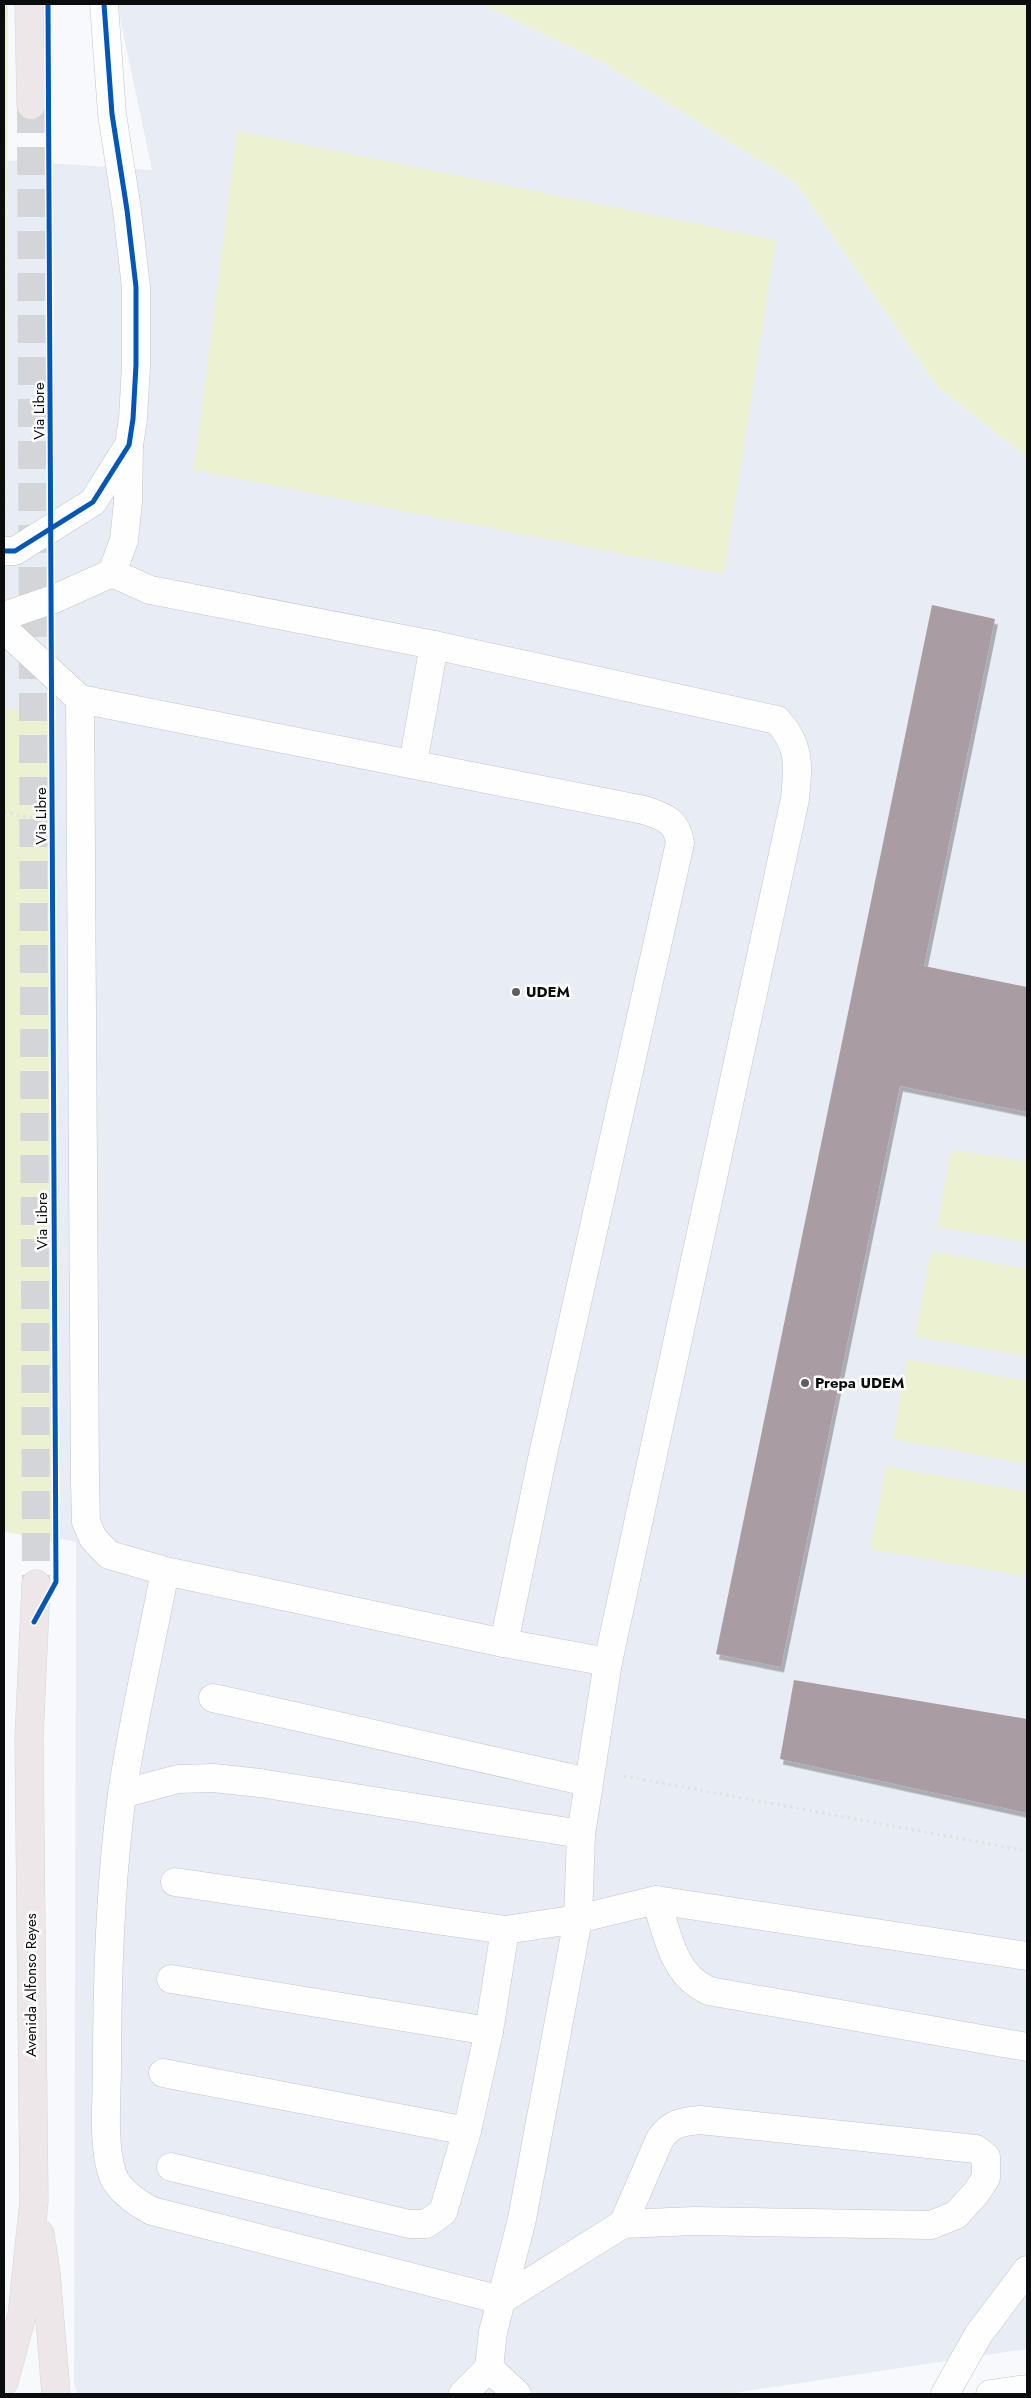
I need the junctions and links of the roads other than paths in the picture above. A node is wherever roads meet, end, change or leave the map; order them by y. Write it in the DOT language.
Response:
graph roads {
  1 [pos="29,4"];
  2 [pos="104,4"];
  3 [pos="31,105"];
  4 [pos="129,445"];
  5 [pos="4,551"];
  6 [pos="112,573"];
  7 [pos="4,616"];
  8 [pos="4,629"];
  9 [pos="434,645"];
  10 [pos="80,698"];
  11 [pos="413,764"];
  12 [pos="165,1571"];
  13 [pos="36,1584"];
  14 [pos="504,1643"];
  15 [pos="608,1662"];
  16 [pos="213,1698"];
  17 [pos="590,1776"];
  18 [pos="122,1794"];
  19 [pos="581,1834"];
  20 [pos="176,1882"];
  21 [pos="656,1900"];
  22 [pos="578,1919"];
  23 [pos="506,1930"];
  24 [pos="1027,1956"];
  25 [pos="171,1979"];
  26 [pos="489,2031"];
  27 [pos="1027,2047"];
  28 [pos="163,2073"];
  29 [pos="467,2131"];
  30 [pos="171,2167"];
  31 [pos="34,2201"];
  32 [pos="623,2224"];
  33 [pos="1027,2270"];
  34 [pos="501,2300"];
  35 [pos="489,2368"];
  36 [pos="4,2382"];
  37 [pos="1027,2389"];
  38 [pos="56,2394"];
  39 [pos="463,2394"];
  40 [pos="517,2394"];
  41 [pos="945,2394"];
  42 [pos="990,2394"];
  1 -- 3 [label="main road"];
  2 -- 4 [label="street"];
  4 -- 5 [label="street"];
  4 -- 6 [label="street"];
  6 -- 7 [label="street"];
  6 -- 9 [label="street"];
  8 -- 10 [label="street"];
  9 -- 11 [label="street"];
  9 -- 15 [label="street"];
  10 -- 11 [label="street"];
  10 -- 12 [label="street"];
  11 -- 14 [label="street"];
  12 -- 14 [label="street"];
  12 -- 18 [label="street"];
  13 -- 31 [label="main road, Avenida Alfonso Reyes"];
  14 -- 15 [label="street"];
  15 -- 17 [label="street"];
  16 -- 17 [label="street"];
  17 -- 19 [label="street"];
  18 -- 19 [label="street"];
  18 -- 34 [label="street"];
  19 -- 22 [label="street"];
  20 -- 23 [label="street"];
  21 -- 22 [label="street"];
  21 -- 24 [label="street"];
  21 -- 27 [label="street"];
  22 -- 23 [label="street"];
  22 -- 34 [label="street"];
  23 -- 26 [label="street"];
  25 -- 26 [label="street"];
  26 -- 29 [label="street"];
  28 -- 29 [label="street"];
  29 -- 30 [label="street"];
  31 -- 36 [label="main road, Avenida Alfonso Reyes"];
  31 -- 38 [label="main road"];
  32 -- 32 [label="street"];
  32 -- 34 [label="street"];
  33 -- 41 [label="street"];
  34 -- 35 [label="street"];
  35 -- 39 [label="street"];
  35 -- 40 [label="street"];
  37 -- 42 [label="street"];
}
